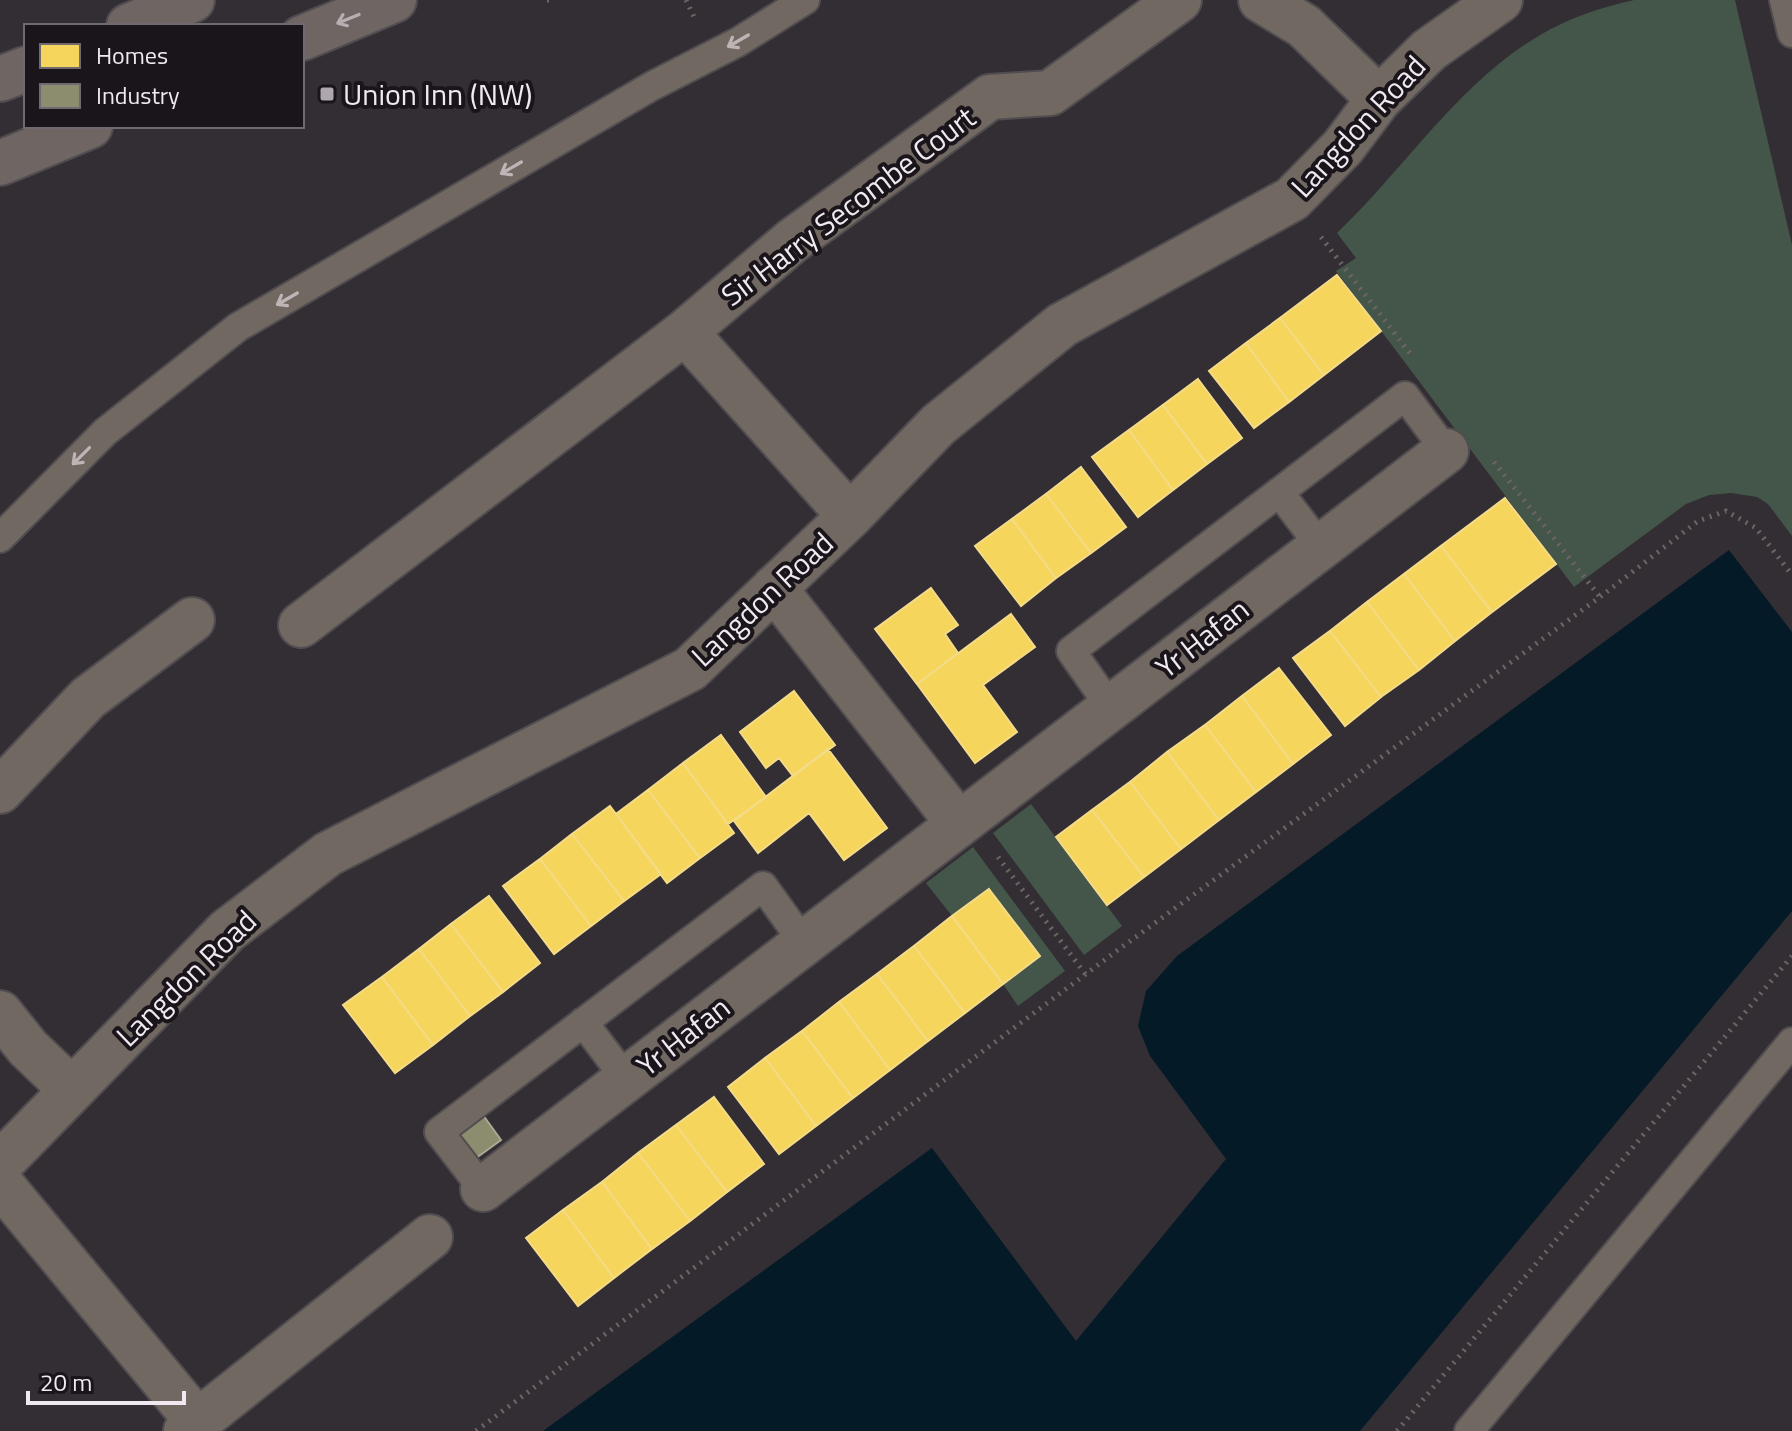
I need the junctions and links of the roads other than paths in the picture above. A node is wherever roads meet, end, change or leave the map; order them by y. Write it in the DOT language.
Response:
graph roads {
  1 [pos="192,0"];
  2 [pos="394,0"];
  3 [pos="805,0"];
  4 [pos="1179,0"];
  5 [pos="1261,0"];
  6 [pos="1500,0"];
  7 [pos="1784,0"];
  8 [pos="134,24"];
  9 [pos="1792,33"];
  10 [pos="304,37"];
  11 [pos="24,70"];
  12 [pos="0,79"];
  13 [pos="1379,99"];
  14 [pos="85,128"];
  15 [pos="0,163"];
  16 [pos="685,332"];
  17 [pos="1446,451"];
  18 [pos="1279,492"];
  19 [pos="850,516"];
  20 [pos="0,538"];
  21 [pos="1321,547"];
  22 [pos="774,588"];
  23 [pos="192,620"];
  24 [pos="301,625"];
  25 [pos="1111,708"];
  26 [pos="0,791"];
  27 [pos="964,821"];
  28 [pos="804,943"];
  29 [pos="0,1013"];
  30 [pos="583,1022"];
  31 [pos="1792,1042"];
  32 [pos="626,1079"];
  33 [pos="72,1090"];
  34 [pos="0,1164"];
  35 [pos="0,1183"];
  36 [pos="483,1189"];
  37 [pos="430,1237"];
  38 [pos="192,1427"];
  39 [pos="1469,1431"];
  1 -- 8 [label="highway"];
  2 -- 10 [label="highway, one-way"];
  3 -- 20 [label="lane, one-way"];
  4 -- 16 [label="street, Sir Harry Secombe Court"];
  5 -- 13 [label="street"];
  6 -- 13 [label="street, Langdon Road"];
  7 -- 9 [label="lane"];
  11 -- 12 [label="highway"];
  13 -- 19 [label="street, Langdon Road"];
  14 -- 15 [label="highway"];
  16 -- 19 [label="street"];
  16 -- 24 [label="street, Sir Harry Secombe Court"];
  17 -- 18 [label="lane"];
  17 -- 21 [label="street, Yr Hafan"];
  18 -- 21 [label="lane"];
  18 -- 25 [label="lane"];
  19 -- 22 [label="street, Langdon Road"];
  21 -- 25 [label="street, Yr Hafan"];
  22 -- 27 [label="street"];
  22 -- 33 [label="street, Langdon Road"];
  23 -- 26 [label="street"];
  25 -- 27 [label="street, Yr Hafan"];
  27 -- 28 [label="street, Yr Hafan"];
  28 -- 30 [label="lane"];
  28 -- 32 [label="street, Yr Hafan"];
  29 -- 33 [label="street"];
  30 -- 32 [label="lane"];
  30 -- 36 [label="lane"];
  31 -- 39 [label="lane"];
  32 -- 36 [label="street, Yr Hafan"];
  33 -- 34 [label="street, Langdon Road"];
  35 -- 38 [label="street"];
  37 -- 38 [label="street"];
}
